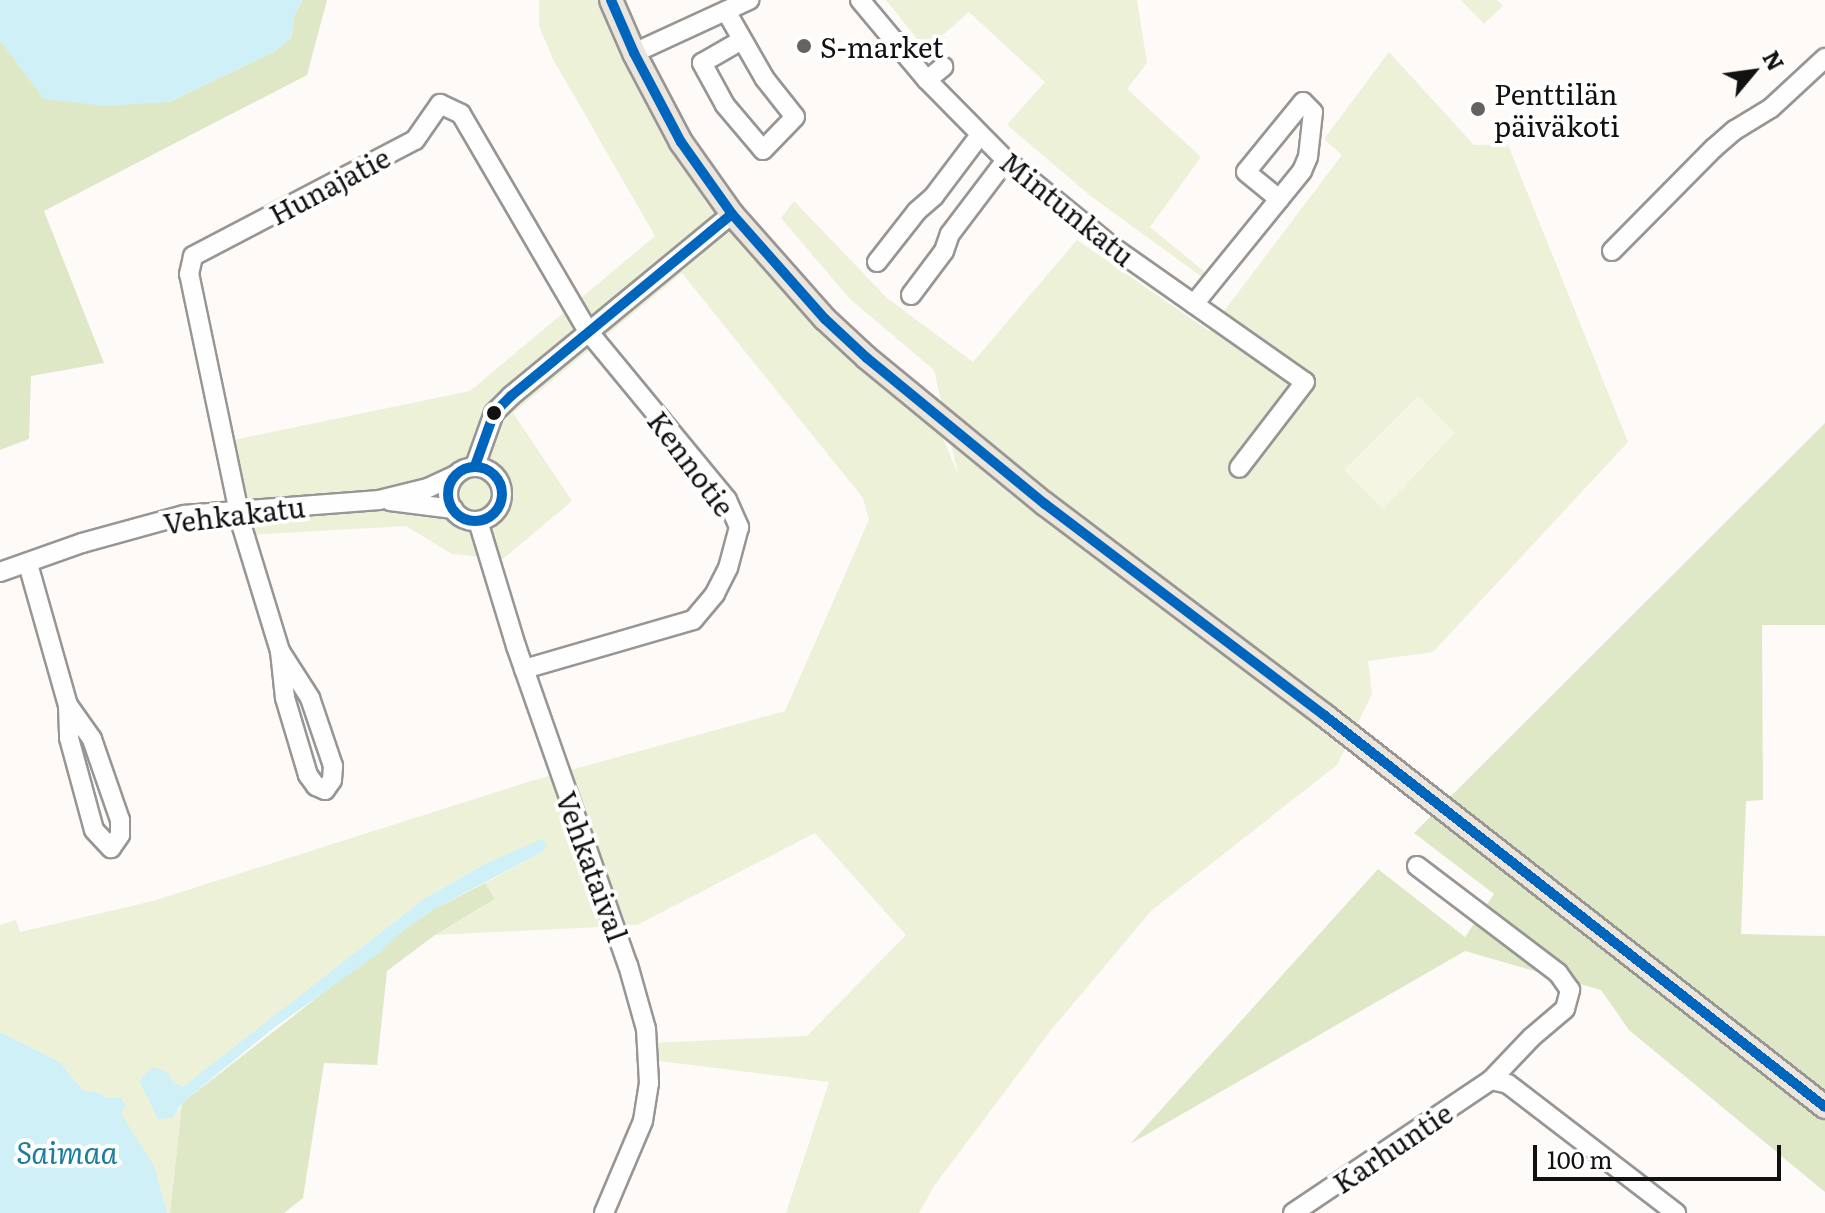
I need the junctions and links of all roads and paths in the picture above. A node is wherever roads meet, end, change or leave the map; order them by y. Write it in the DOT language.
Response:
graph roads {
  1 [pos="611,0"];
  2 [pos="749,0"];
  3 [pos="860,0"];
  4 [pos="726,11"];
  5 [pos="742,40"];
  6 [pos="634,53"];
  7 [pos="1825,58"];
  8 [pos="943,67"];
  9 [pos="927,80"];
  10 [pos="980,135"];
  11 [pos="1006,160"];
  12 [pos="1279,199"];
  13 [pos="732,214"];
  14 [pos="1612,251"];
  15 [pos="877,262"];
  16 [pos="911,295"];
  17 [pos="1194,304"];
  18 [pos="587,330"];
  19 [pos="475,466"];
  20 [pos="1239,468"];
  21 [pos="454,476"];
  22 [pos="379,500"];
  23 [pos="239,509"];
  24 [pos="453,509"];
  25 [pos="478,521"];
  26 [pos="28,564"];
  27 [pos="0,572"];
  28 [pos="280,651"];
  29 [pos="524,669"];
  30 [pos="68,705"];
  31 [pos="1417,866"];
  32 [pos="1491,1080"];
  33 [pos="1825,1107"];
  34 [pos="604,1213"];
  35 [pos="1293,1213"];
  36 [pos="1676,1213"];
  1 -- 6 [label="main road"];
  2 -- 4 [label="street"];
  3 -- 9 [label="street, Mintunkatu"];
  4 -- 5 [label="street"];
  4 -- 6 [label="street"];
  5 -- 5 [label="street"];
  6 -- 13 [label="main road"];
  7 -- 14 [label="street"];
  8 -- 9 [label="street"];
  9 -- 10 [label="street, Mintunkatu"];
  10 -- 11 [label="street, Mintunkatu"];
  10 -- 15 [label="street"];
  11 -- 16 [label="street"];
  11 -- 17 [label="street, Mintunkatu"];
  12 -- 12 [label="street"];
  12 -- 17 [label="street"];
  13 -- 18 [label="street"];
  13 -- 33 [label="main road"];
  17 -- 20 [label="street, Mintunkatu"];
  18 -- 19 [label="street"];
  18 -- 23 [label="street, Hunajatie"];
  18 -- 29 [label="street, Kennotie"];
  19 -- 21 [label="street"];
  19 -- 25 [label="street"];
  21 -- 22 [label="street, Vehkakatu"];
  21 -- 24 [label="street"];
  22 -- 23 [label="street, Vehkakatu"];
  22 -- 24 [label="street, Vehkakatu"];
  23 -- 26 [label="street, Vehkakatu"];
  23 -- 28 [label="street"];
  24 -- 25 [label="street"];
  25 -- 29 [label="street, Vehkataival"];
  26 -- 27 [label="street, Vehkakatu"];
  26 -- 30 [label="street"];
  28 -- 28 [label="street"];
  29 -- 34 [label="street, Vehkataival"];
  30 -- 30 [label="street"];
  31 -- 32 [label="street, Karhuntie"];
  32 -- 35 [label="street, Karhuntie"];
  32 -- 36 [label="street"];
}
